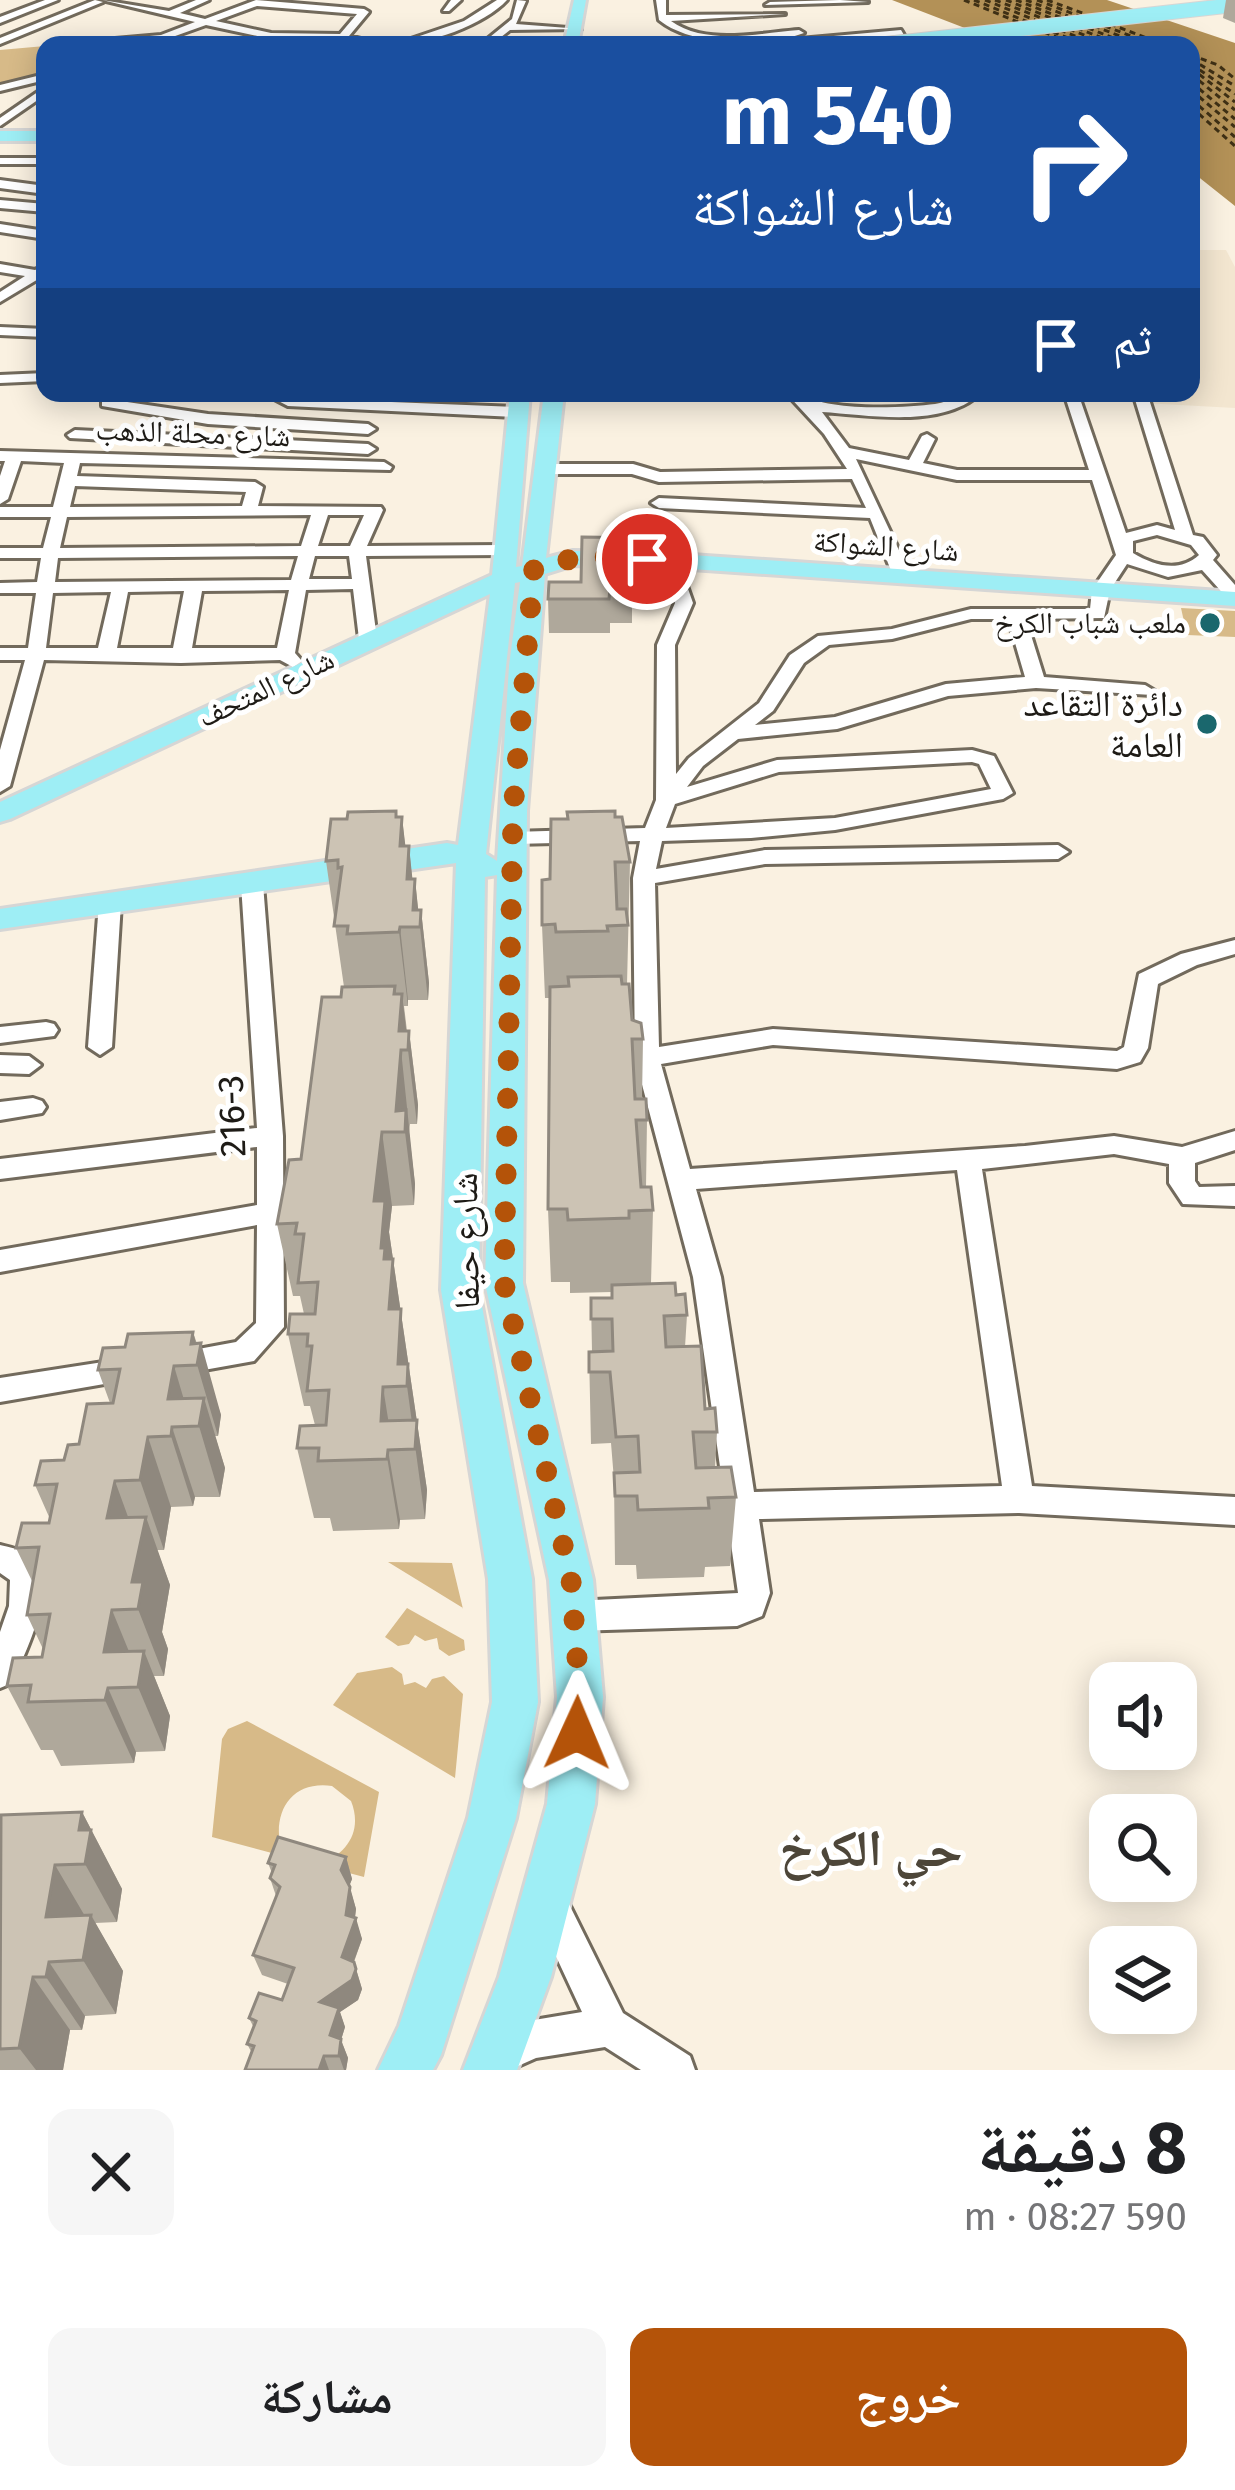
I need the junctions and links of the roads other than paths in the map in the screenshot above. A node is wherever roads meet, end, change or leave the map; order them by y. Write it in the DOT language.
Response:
graph roads {
  1 [pos="53,0"];
  2 [pos="154,0"];
  3 [pos="204,0"];
  4 [pos="364,0"];
  5 [pos="413,0"];
  6 [pos="455,0"];
  7 [pos="580,0"];
  8 [pos="100,1"];
  9 [pos="521,1"];
  10 [pos="818,1"];
  11 [pos="862,1"];
  12 [pos="261,2"];
  13 [pos="662,2"];
  14 [pos="686,2"];
  15 [pos="768,2"];
  16 [pos="498,5"];
  17 [pos="1228,5"];
  18 [pos="401,6"];
  19 [pos="301,7"];
  20 [pos="446,9"];
  21 [pos="129,10"];
  22 [pos="351,10"];
  23 [pos="873,10"];
  24 [pos="780,14"];
  25 [pos="165,16"];
  26 [pos="724,17"];
  27 [pos="662,18"];
  28 [pos="884,19"];
  29 [pos="0,20"];
  30 [pos="108,20"];
  31 [pos="206,23"];
  32 [pos="507,27"];
  33 [pos="89,28"];
  34 [pos="576,29"];
  35 [pos="248,31"];
  36 [pos="176,33"];
  37 [pos="427,34"];
  38 [pos="806,35"];
  39 [pos="71,36"];
  40 [pos="145,36"];
  41 [pos="167,36"];
  42 [pos="234,36"];
  43 [pos="271,36"];
  44 [pos="345,36"];
  45 [pos="422,36"];
  46 [pos="441,36"];
  47 [pos="482,36"];
  48 [pos="487,36"];
  49 [pos="574,36"];
  50 [pos="744,36"];
  51 [pos="856,36"];
  52 [pos="901,36"];
  53 [pos="933,36"];
  54 [pos="956,36"];
  55 [pos="0,45"];
  56 [pos="22,47"];
  57 [pos="36,79"];
  58 [pos="0,88"];
  59 [pos="36,96"];
  60 [pos="25,104"];
  61 [pos="36,105"];
  62 [pos="0,131"];
  63 [pos="36,133"];
  64 [pos="0,161"];
  65 [pos="36,161"];
  66 [pos="0,172"];
  67 [pos="36,172"];
  68 [pos="0,184"];
  69 [pos="36,189"];
  70 [pos="3,206"];
  71 [pos="36,206"];
  72 [pos="0,228"];
  73 [pos="24,231"];
  74 [pos="36,233"];
  75 [pos="0,248"];
  76 [pos="0,268"];
  77 [pos="36,271"];
  78 [pos="36,276"];
  79 [pos="0,298"];
  80 [pos="0,331"];
  81 [pos="36,332"];
  82 [pos="36,377"];
  83 [pos="0,379"];
  84 [pos="109,402"];
  85 [pos="130,402"];
  86 [pos="288,402"];
  87 [pos="553,402"];
  88 [pos="805,402"];
  89 [pos="961,402"];
  90 [pos="1074,402"];
  91 [pos="1143,402"];
  92 [pos="518,403"];
  93 [pos="812,407"];
  94 [pos="368,429"];
  95 [pos="927,440"];
  96 [pos="75,445"];
  97 [pos="368,449"];
  98 [pos="842,451"];
  99 [pos="7,455"];
  100 [pos="914,466"];
  101 [pos="384,467"];
  102 [pos="544,469"];
  103 [pos="856,474"];
  104 [pos="1095,475"];
  105 [pos="68,481"];
  106 [pos="0,499"];
  107 [pos="659,503"];
  108 [pos="540,507"];
  109 [pos="249,510"];
  110 [pos="321,510"];
  111 [pos="62,511"];
  112 [pos="0,512"];
  113 [pos="874,514"];
  114 [pos="1185,535"];
  115 [pos="357,550"];
  116 [pos="1123,550"];
  117 [pos="311,551"];
  118 [pos="0,553"];
  119 [pos="50,553"];
  120 [pos="657,560"];
  121 [pos="1205,562"];
  122 [pos="518,569"];
  123 [pos="903,578"];
  124 [pos="299,582"];
  125 [pos="194,584"];
  126 [pos="359,584"];
  127 [pos="121,585"];
  128 [pos="47,587"];
  129 [pos="0,588"];
  130 [pos="1101,590"];
  131 [pos="1235,598"];
  132 [pos="1016,614"];
  133 [pos="368,639"];
  134 [pos="0,654"];
  135 [pos="36,654"];
  136 [pos="106,656"];
  137 [pos="181,657"];
  138 [pos="294,662"];
  139 [pos="1036,682"];
  140 [pos="1145,691"];
  141 [pos="737,733"];
  142 [pos="0,786"];
  143 [pos="666,800"];
  144 [pos="0,813"];
  145 [pos="493,834"];
  146 [pos="653,835"];
  147 [pos="1058,852"];
  148 [pos="644,878"];
  149 [pos="252,884"];
  150 [pos="110,903"];
  151 [pos="0,919"];
  152 [pos="1235,947"];
  153 [pos="46,1030"];
  154 [pos="0,1035"];
  155 [pos="100,1047"];
  156 [pos="647,1058"];
  157 [pos="0,1064"];
  158 [pos="29,1065"];
  159 [pos="32,1108"];
  160 [pos="0,1111"];
  161 [pos="270,1136"];
  162 [pos="1235,1140"];
  163 [pos="1182,1156"];
  164 [pos="968,1160"];
  165 [pos="0,1169"];
  166 [pos="680,1180"];
  167 [pos="1235,1196"];
  168 [pos="268,1213"];
  169 [pos="0,1261"];
  170 [pos="0,1390"];
  171 [pos="1019,1499"];
  172 [pos="739,1506"];
  173 [pos="1235,1511"];
  174 [pos="0,1559"];
  175 [pos="574,1616"];
  176 [pos="0,1672"];
  177 [pos="547,1897"];
  178 [pos="609,2027"];
  179 [pos="489,2066"];
  180 [pos="405,2070"];
  181 [pos="676,2070"];
  1 -- 29 [label="street"];
  2 -- 21 [label="street"];
  3 -- 25 [label="street"];
  4 -- 22 [label="street"];
  5 -- 18 [label="street"];
  6 -- 20 [label="street"];
  7 -- 34 [label="main road"];
  8 -- 21 [label="street"];
  8 -- 55 [label="street"];
  9 -- 32 [label="street"];
  10 -- 11 [label="street"];
  10 -- 15 [label="street"];
  10 -- 51 [label="street"];
  11 -- 23 [label="street"];
  12 -- 19 [label="street"];
  12 -- 31 [label="street"];
  13 -- 14 [label="street"];
  13 -- 27 [label="street"];
  15 -- 24 [label="street"];
  16 -- 37 [label="street"];
  16 -- 47 [label="street"];
  17 -- 53 [label="main road, bridge"];
  17 -- 54 [label="main road, bridge"];
  19 -- 22 [label="street"];
  19 -- 43 [label="street"];
  21 -- 25 [label="street"];
  21 -- 30 [label="street"];
  21 -- 31 [label="street"];
  22 -- 44 [label="street"];
  24 -- 26 [label="street"];
  24 -- 38 [label="street"];
  25 -- 31 [label="street"];
  26 -- 27 [label="street"];
  26 -- 50 [label="street"];
  27 -- 50 [label="street"];
  28 -- 52 [label="street"];
  31 -- 35 [label="street"];
  31 -- 36 [label="street"];
  32 -- 34 [label="street"];
  32 -- 48 [label="street"];
  33 -- 39 [label="street"];
  34 -- 49 [label="main road"];
  35 -- 42 [label="street"];
  35 -- 43 [label="street"];
  36 -- 40 [label="street"];
  36 -- 41 [label="street"];
  37 -- 45 [label="street"];
  37 -- 46 [label="street"];
  38 -- 50 [label="street"];
  38 -- 51 [label="street"];
  55 -- 56 [label="street"];
  57 -- 58 [label="street"];
  59 -- 60 [label="street"];
  60 -- 61 [label="street"];
  60 -- 62 [label="street"];
  62 -- 63 [label="main road"];
  64 -- 65 [label="street"];
  66 -- 67 [label="street"];
  68 -- 69 [label="street"];
  70 -- 71 [label="street"];
  72 -- 73 [label="street"];
  73 -- 74 [label="street"];
  73 -- 75 [label="street"];
  76 -- 77 [label="street"];
  78 -- 79 [label="street"];
  80 -- 81 [label="street"];
  82 -- 83 [label="street"];
  84 -- 96 [label="street"];
  85 -- 94 [label="street"];
  86 -- 92 [label="street"];
  87 -- 102 [label="main road, شارع حيفا"];
  88 -- 93 [label="street"];
  89 -- 93 [label="street"];
  90 -- 104 [label="street"];
  91 -- 114 [label="street"];
  92 -- 122 [label="main road, شارع حيفا"];
  93 -- 98 [label="street"];
  95 -- 100 [label="street"];
  96 -- 97 [label="street"];
  96 -- 99 [label="street, شارع محلة الذهب"];
  96 -- 101 [label="street, شارع محلة الذهب"];
  96 -- 105 [label="street"];
  98 -- 100 [label="street"];
  98 -- 103 [label="street"];
  99 -- 106 [label="street"];
  100 -- 104 [label="street"];
  102 -- 103 [label="street"];
  102 -- 108 [label="main road, شارع حيفا"];
  103 -- 113 [label="street"];
  104 -- 116 [label="street"];
  105 -- 109 [label="street"];
  105 -- 111 [label="street"];
  107 -- 113 [label="street"];
  108 -- 120 [label="main road"];
  108 -- 122 [label="main road, شارع حيفا"];
  109 -- 110 [label="street"];
  109 -- 111 [label="street"];
  110 -- 115 [label="street"];
  110 -- 117 [label="street"];
  111 -- 112 [label="street"];
  111 -- 119 [label="street"];
  113 -- 123 [label="street"];
  114 -- 116 [label="street"];
  114 -- 121 [label="street"];
  115 -- 117 [label="street"];
  115 -- 122 [label="street"];
  115 -- 126 [label="street"];
  116 -- 121 [label="street"];
  116 -- 130 [label="street"];
  117 -- 119 [label="street"];
  117 -- 124 [label="street"];
  118 -- 119 [label="street"];
  119 -- 128 [label="street"];
  120 -- 122 [label="main road, شارع الشواكة"];
  120 -- 123 [label="main road, شارع الشواكة"];
  120 -- 143 [label="street"];
  121 -- 131 [label="street"];
  122 -- 133 [label="main road, شارع المتحف"];
  122 -- 145 [label="main road, شارع حيفا"];
  123 -- 130 [label="main road, شارع الشواكة"];
  124 -- 125 [label="street"];
  124 -- 126 [label="street"];
  124 -- 138 [label="street"];
  125 -- 127 [label="street"];
  125 -- 137 [label="street"];
  126 -- 133 [label="street"];
  127 -- 128 [label="street"];
  127 -- 136 [label="street"];
  128 -- 129 [label="street"];
  128 -- 135 [label="street"];
  130 -- 131 [label="main road, شارع الشواكة"];
  130 -- 132 [label="street"];
  132 -- 139 [label="street"];
  132 -- 141 [label="street"];
  133 -- 138 [label="main road, شارع المتحف"];
  134 -- 135 [label="street"];
  135 -- 136 [label="street"];
  135 -- 142 [label="street"];
  136 -- 137 [label="street"];
  137 -- 138 [label="street"];
  138 -- 144 [label="main road, شارع المتحف"];
  139 -- 140 [label="street"];
  139 -- 141 [label="street"];
  141 -- 143 [label="street"];
  143 -- 146 [label="street"];
  143 -- 146 [label="street"];
  145 -- 146 [label="street"];
  145 -- 149 [label="main road"];
  145 -- 175 [label="main road, شارع حيفا"];
  145 -- 180 [label="main road, شارع حيفا"];
  146 -- 148 [label="street"];
  147 -- 148 [label="street"];
  148 -- 156 [label="street"];
  149 -- 150 [label="main road"];
  149 -- 161 [label="street, 216-3"];
  150 -- 151 [label="main road"];
  150 -- 155 [label="street"];
  152 -- 156 [label="street"];
  153 -- 154 [label="street"];
  156 -- 166 [label="street"];
  157 -- 158 [label="street"];
  159 -- 160 [label="street"];
  161 -- 165 [label="street"];
  161 -- 168 [label="street, 216-3"];
  162 -- 163 [label="street"];
  163 -- 164 [label="street"];
  163 -- 167 [label="street"];
  164 -- 166 [label="street"];
  164 -- 171 [label="street"];
  166 -- 172 [label="street"];
  168 -- 169 [label="street"];
  168 -- 170 [label="street, 216-3"];
  171 -- 172 [label="street"];
  171 -- 173 [label="street"];
  172 -- 175 [label="street"];
  174 -- 176 [label="street"];
  175 -- 177 [label="main road, شارع حيفا"];
  177 -- 178 [label="street"];
  177 -- 179 [label="main road, شارع حيفا"];
  178 -- 179 [label="street"];
  178 -- 181 [label="street"];
}
